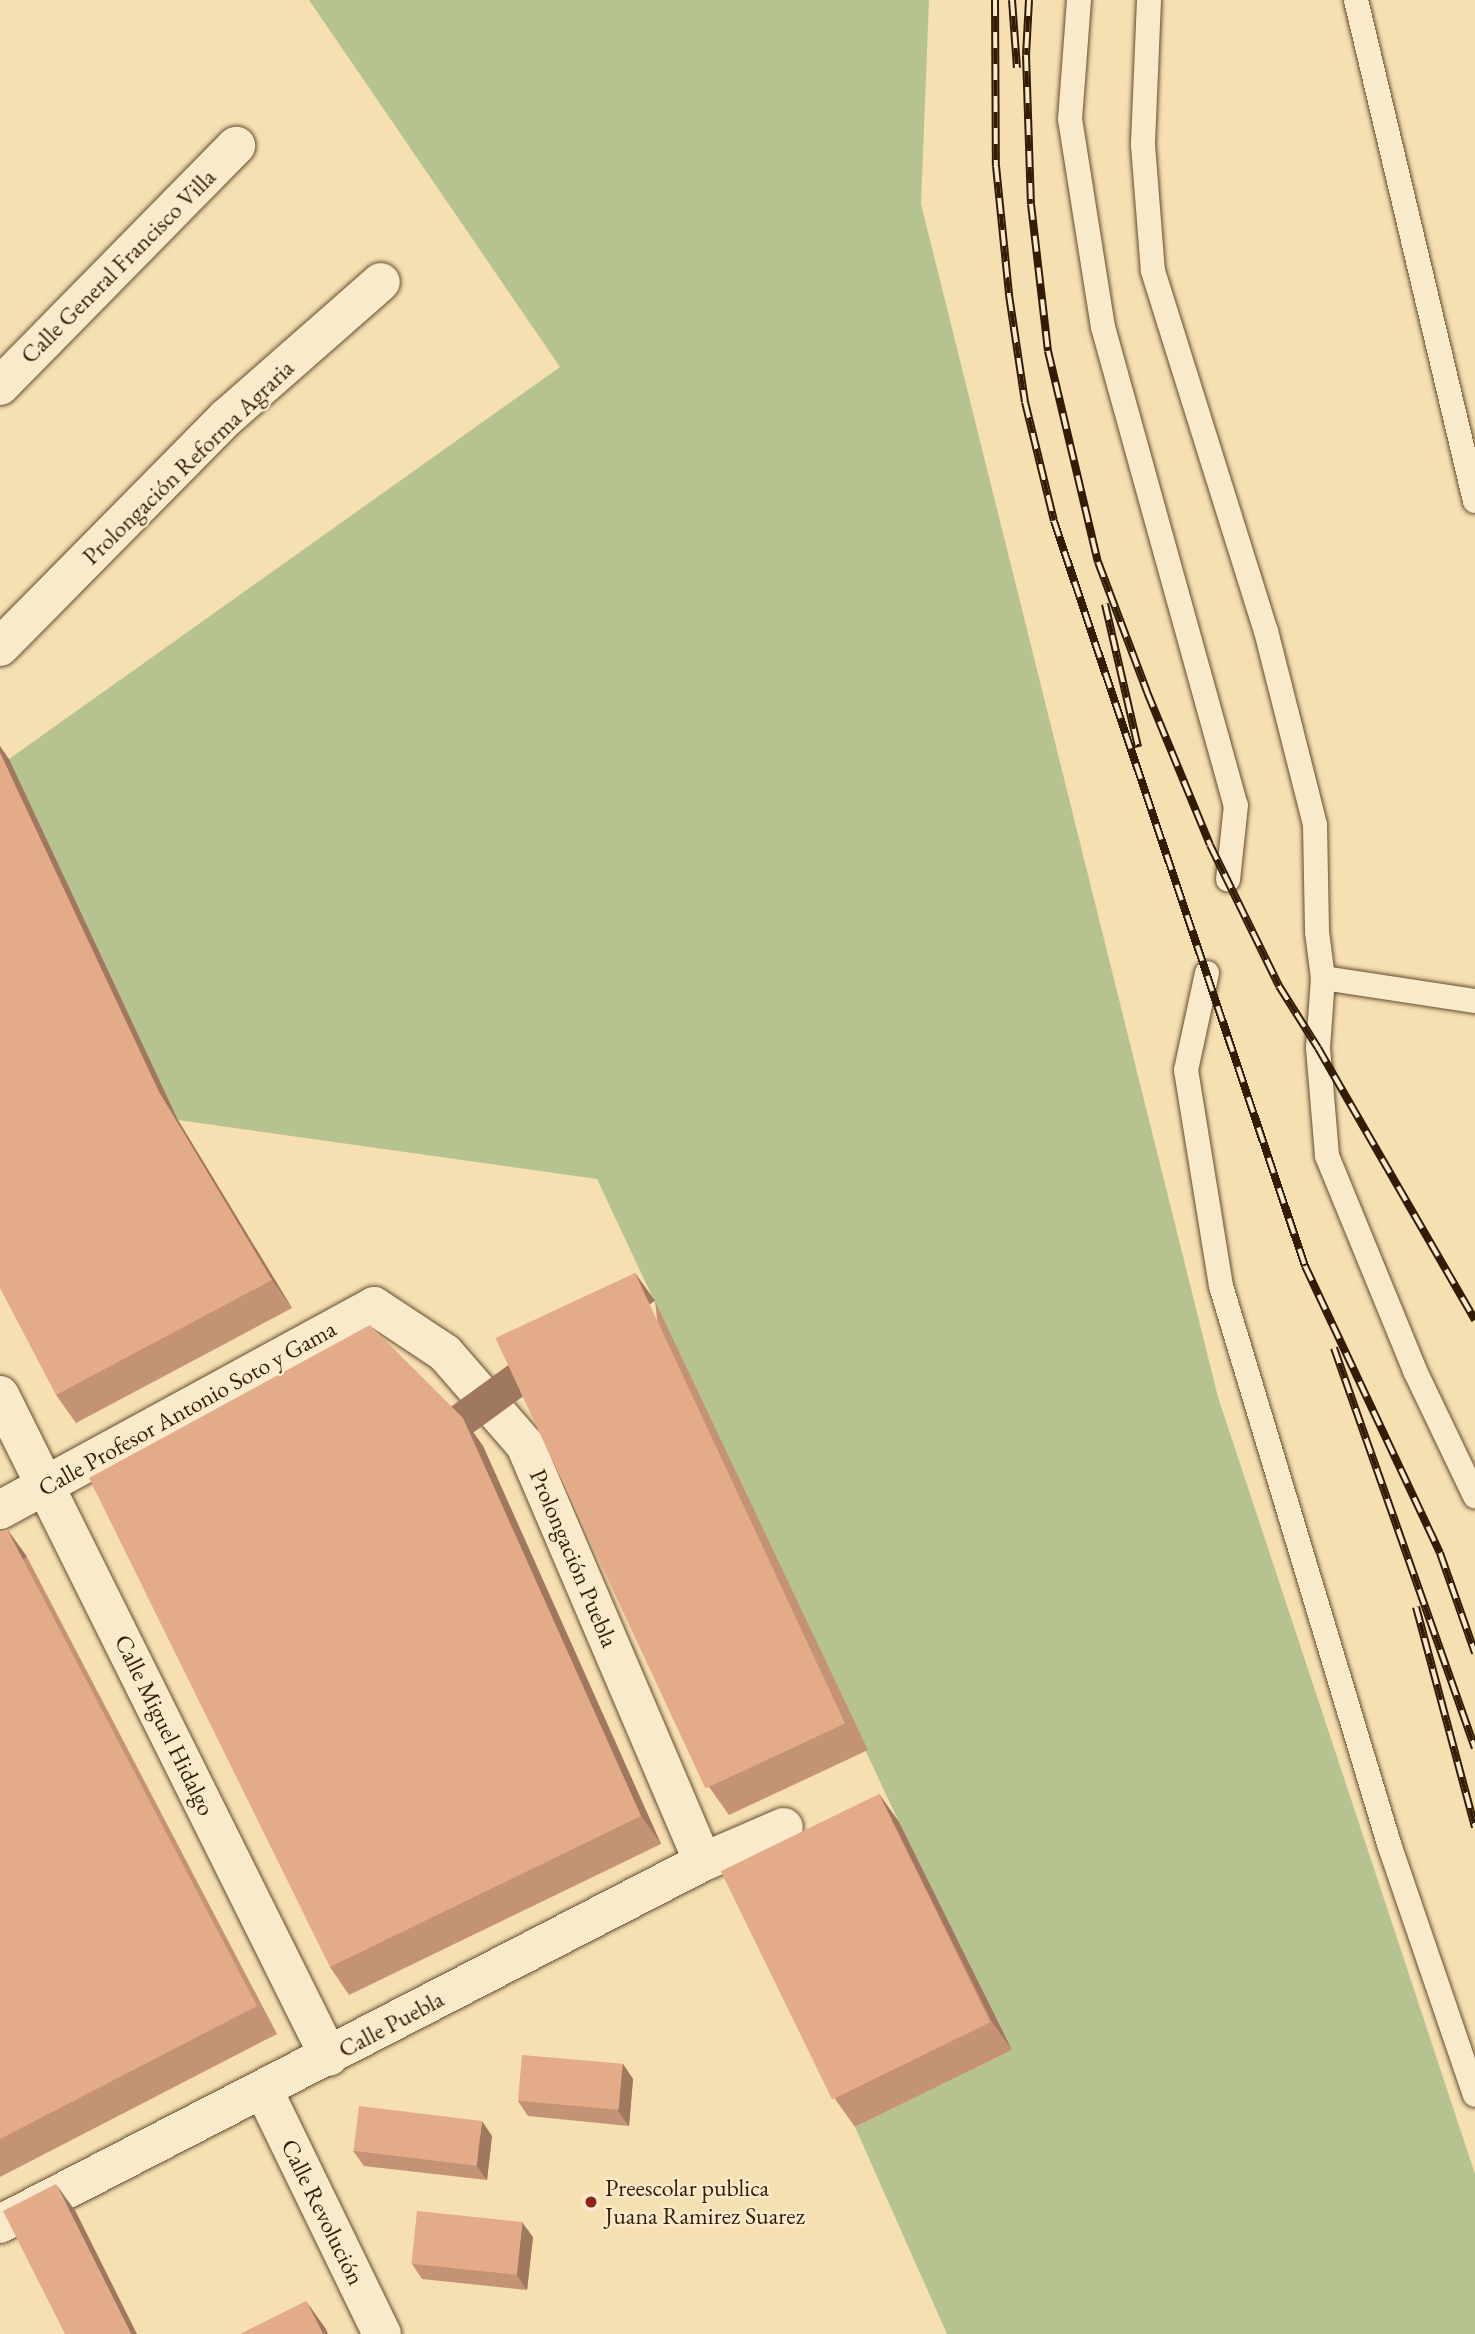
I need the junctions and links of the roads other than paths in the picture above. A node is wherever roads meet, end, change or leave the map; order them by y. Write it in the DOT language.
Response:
graph roads {
  1 [pos="1079,0"];
  2 [pos="1149,0"];
  3 [pos="1356,0"];
  4 [pos="236,146"];
  5 [pos="382,282"];
  6 [pos="0,386"];
  7 [pos="1475,501"];
  8 [pos="0,647"];
  9 [pos="1228,880"];
  10 [pos="1207,973"];
  11 [pos="1323,978"];
  12 [pos="1475,1001"];
  13 [pos="374,1306"];
  14 [pos="0,1395"];
  15 [pos="46,1485"];
  16 [pos="1475,1496"];
  17 [pos="0,1510"];
  18 [pos="783,1826"];
  19 [pos="703,1862"];
  20 [pos="330,2057"];
  21 [pos="264,2091"];
  22 [pos="1475,2095"];
  23 [pos="0,2224"];
  24 [pos="382,2334"];
  1 -- 9 [label="lane"];
  2 -- 11 [label="lane"];
  3 -- 7 [label="lane"];
  4 -- 6 [label="street, Calle General Francisco Villa"];
  5 -- 8 [label="street, Prolongación Reforma Agraria"];
  10 -- 22 [label="lane"];
  11 -- 12 [label="lane"];
  11 -- 16 [label="lane"];
  13 -- 15 [label="street, Calle Profesor Antonio Soto y Gama"];
  13 -- 19 [label="street, Prolongación Puebla"];
  14 -- 15 [label="street, Calle Miguel Hidalgo"];
  15 -- 17 [label="street, Calle Profesor Antonio Soto y Gama"];
  15 -- 20 [label="street, Calle Miguel Hidalgo"];
  18 -- 19 [label="street, Calle Puebla"];
  19 -- 20 [label="street, Calle Puebla"];
  20 -- 21 [label="street, Calle Puebla"];
  21 -- 23 [label="street, Calle Puebla"];
  21 -- 24 [label="street, Calle Revolución"];
}
